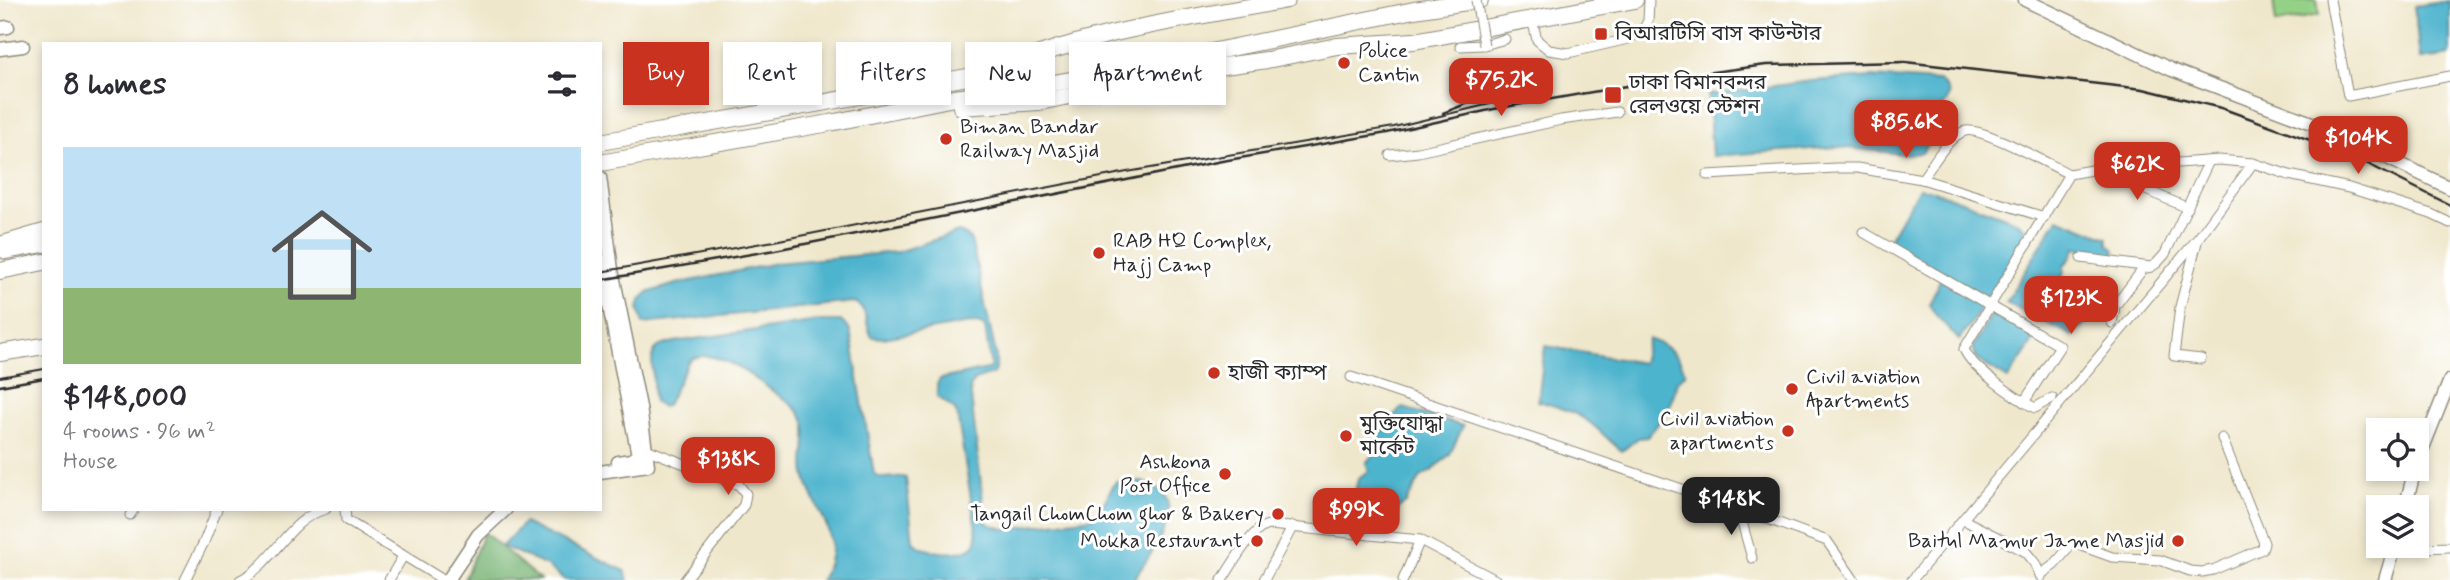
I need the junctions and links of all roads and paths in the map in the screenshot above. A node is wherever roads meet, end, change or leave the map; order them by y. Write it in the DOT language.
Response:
graph roads {
  1 [pos="1287,0"];
  2 [pos="1478,0"];
  3 [pos="1635,0"];
  4 [pos="1649,0"];
  5 [pos="2025,0"];
  6 [pos="2330,0"];
  7 [pos="1531,19"];
  8 [pos="1505,39"];
  9 [pos="1484,45"];
  10 [pos="23,46"];
  11 [pos="1460,46"];
  12 [pos="0,49"];
  13 [pos="2450,76"];
  14 [pos="944,107"];
  15 [pos="1617,111"];
  16 [pos="602,142"];
  17 [pos="1390,155"];
  18 [pos="2208,161"];
  19 [pos="602,163"];
  20 [pos="2253,163"];
  21 [pos="2097,169"];
  22 [pos="2069,174"];
  23 [pos="1707,175"];
  24 [pos="1922,179"];
  25 [pos="2450,187"];
  26 [pos="602,192"];
  27 [pos="2188,208"];
  28 [pos="2044,217"];
  29 [pos="2450,223"];
  30 [pos="1863,232"];
  31 [pos="42,233"];
  32 [pos="2199,237"];
  33 [pos="42,244"];
  34 [pos="0,245"];
  35 [pos="0,252"];
  36 [pos="2081,258"];
  37 [pos="42,262"];
  38 [pos="2151,267"];
  39 [pos="602,270"];
  40 [pos="0,271"];
  41 [pos="1990,304"];
  42 [pos="2112,323"];
  43 [pos="42,346"];
  44 [pos="0,353"];
  45 [pos="2201,359"];
  46 [pos="1352,377"];
  47 [pos="2450,380"];
  48 [pos="2052,398"];
  49 [pos="2024,402"];
  50 [pos="2429,433"];
  51 [pos="2222,438"];
  52 [pos="646,449"];
  53 [pos="602,465"];
  54 [pos="602,472"];
  55 [pos="1738,508"];
  56 [pos="216,511"];
  57 [pos="314,511"];
  58 [pos="345,511"];
  59 [pos="492,511"];
  60 [pos="504,511"];
  61 [pos="1964,520"];
  62 [pos="1293,526"];
  63 [pos="1420,540"];
  64 [pos="2429,547"];
  65 [pos="2450,547"];
  66 [pos="403,556"];
  67 [pos="1752,558"];
  68 [pos="2392,558"];
  69 [pos="2041,577"];
  70 [pos="442,579"];
  71 [pos="185,580"];
  72 [pos="242,580"];
  73 [pos="389,580"];
  74 [pos="685,580"];
  75 [pos="1222,580"];
  76 [pos="1264,580"];
  77 [pos="1403,580"];
  78 [pos="1496,580"];
  79 [pos="1854,580"];
  80 [pos="1912,580"];
  81 [pos="2385,580"];
  1 -- 16 [label="highway"];
  2 -- 9 [label="street, bridge"];
  2 -- 19 [label="highway"];
  3 -- 7 [label="highway"];
  4 -- 7 [label="street"];
  5 -- 25 [label="street"];
  6 -- 13 [label="street"];
  7 -- 14 [label="highway"];
  8 -- 9 [label="street"];
  9 -- 11 [label="street"];
  10 -- 12 [label="street"];
  15 -- 17 [label="street"];
  18 -- 20 [label="street"];
  18 -- 21 [label="street"];
  18 -- 27 [label="street"];
  20 -- 29 [label="street"];
  20 -- 32 [label="street"];
  21 -- 22 [label="street"];
  21 -- 27 [label="street"];
  22 -- 24 [label="street"];
  22 -- 28 [label="street"];
  23 -- 24 [label="street"];
  24 -- 28 [label="street"];
  26 -- 52 [label="street"];
  27 -- 38 [label="street"];
  28 -- 41 [label="street"];
  30 -- 41 [label="street"];
  31 -- 34 [label="highway"];
  32 -- 45 [label="street"];
  32 -- 61 [label="street"];
  33 -- 35 [label="highway"];
  36 -- 38 [label="street"];
  37 -- 40 [label="highway"];
  38 -- 42 [label="street"];
  39 -- 53 [label="street"];
  41 -- 49 [label="street"];
  41 -- 49 [label="street"];
  43 -- 44 [label="highway"];
  46 -- 55 [label="street"];
  47 -- 50 [label="street"];
  48 -- 49 [label="street"];
  51 -- 69 [label="street"];
  52 -- 54 [label="street"];
  52 -- 74 [label="street"];
  55 -- 67 [label="street"];
  55 -- 79 [label="street"];
  56 -- 71 [label="street"];
  57 -- 72 [label="street"];
  58 -- 66 [label="street"];
  59 -- 70 [label="street"];
  60 -- 70 [label="street"];
  61 -- 69 [label="street"];
  61 -- 80 [label="street"];
  62 -- 63 [label="street"];
  62 -- 75 [label="street"];
  62 -- 76 [label="street"];
  63 -- 77 [label="street"];
  63 -- 78 [label="street"];
  64 -- 65 [label="street"];
  66 -- 70 [label="street"];
  66 -- 73 [label="street"];
  68 -- 81 [label="street"];
}
